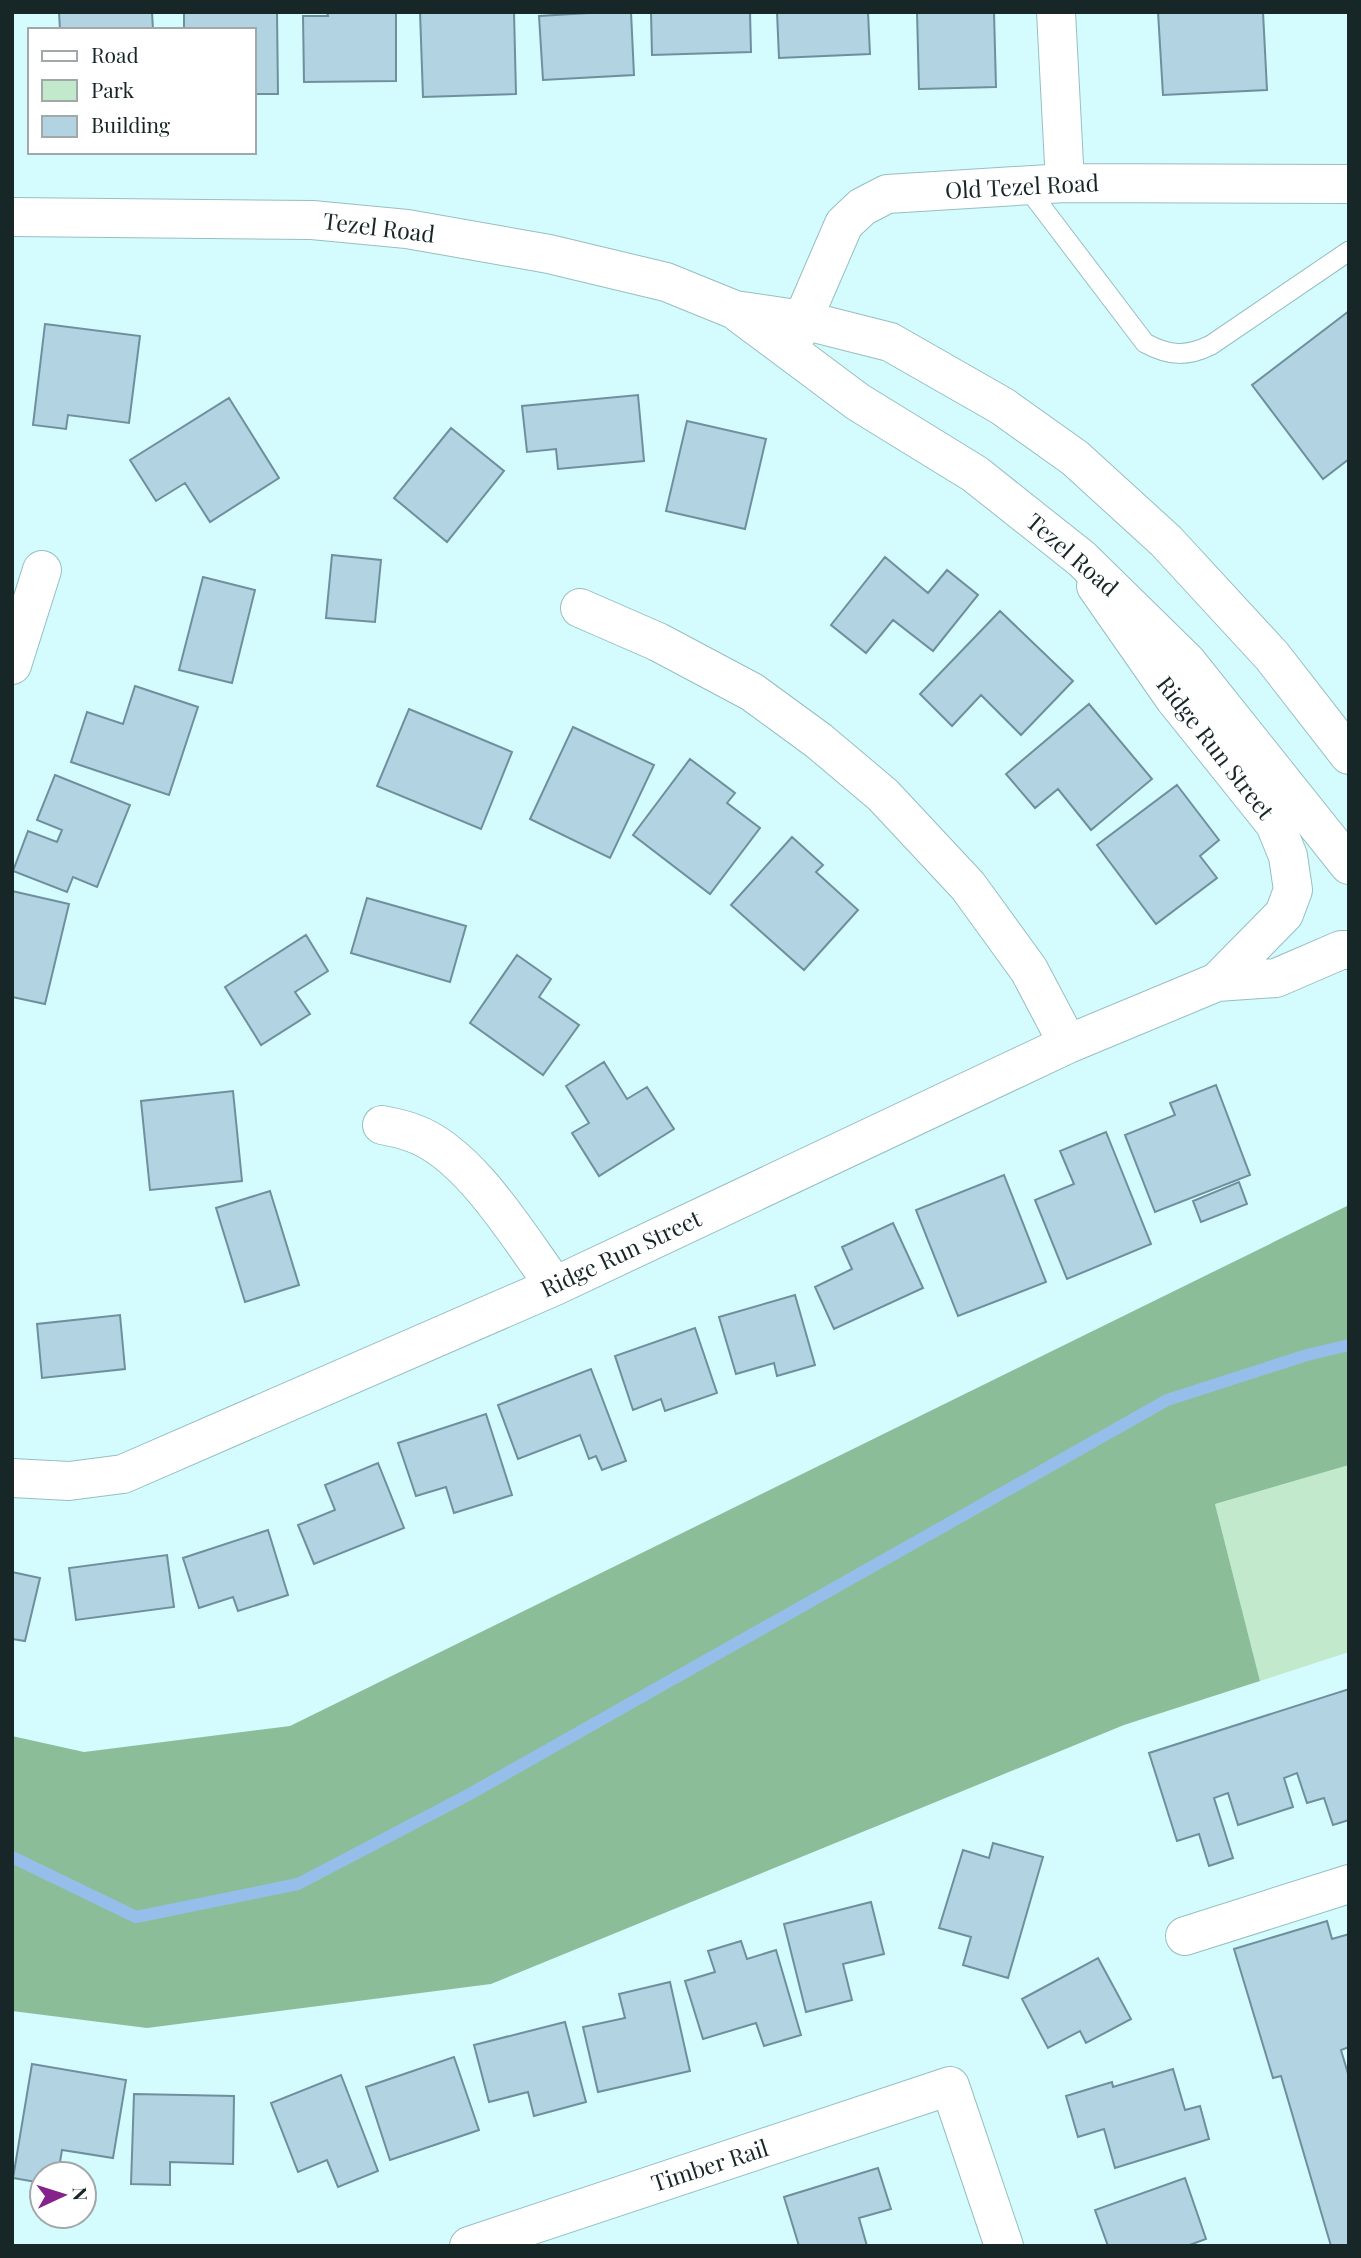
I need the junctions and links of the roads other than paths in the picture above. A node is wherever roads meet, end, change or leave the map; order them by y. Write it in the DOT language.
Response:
graph roads {
  1 [pos="1056,12"];
  2 [pos="1065,183"];
  3 [pos="1349,184"];
  4 [pos="1026,185"];
  5 [pos="12,217"];
  6 [pos="1349,251"];
  7 [pos="796,336"];
  8 [pos="1071,550"];
  9 [pos="42,570"];
  10 [pos="580,608"];
  11 [pos="12,665"];
  12 [pos="1349,755"];
  13 [pos="1349,865"];
  14 [pos="1349,950"];
  15 [pos="1217,982"];
  16 [pos="1068,1044"];
  17 [pos="382,1125"];
  18 [pos="555,1286"];
  19 [pos="12,1478"];
  20 [pos="1349,1884"];
  21 [pos="1185,1936"];
  22 [pos="469,2246"];
  23 [pos="1004,2246"];
  1 -- 2 [label="street"];
  2 -- 3 [label="street, Old Tezel Road"];
  2 -- 4 [label="street, Old Tezel Road"];
  4 -- 6 [label="lane"];
  4 -- 7 [label="street, Old Tezel Road"];
  5 -- 7 [label="street, Tezel Road"];
  7 -- 8 [label="street, Tezel Road"];
  7 -- 12 [label="street, Tezel Road"];
  8 -- 13 [label="street, Tezel Road"];
  8 -- 15 [label="street, Ridge Run Street"];
  9 -- 11 [label="street"];
  10 -- 16 [label="street"];
  14 -- 15 [label="street, Ridge Run Street"];
  15 -- 16 [label="street, Ridge Run Street"];
  16 -- 18 [label="street, Ridge Run Street"];
  17 -- 18 [label="street"];
  18 -- 19 [label="street, Ridge Run Street"];
  20 -- 21 [label="street"];
  22 -- 23 [label="street, Timber Rail"];
}
